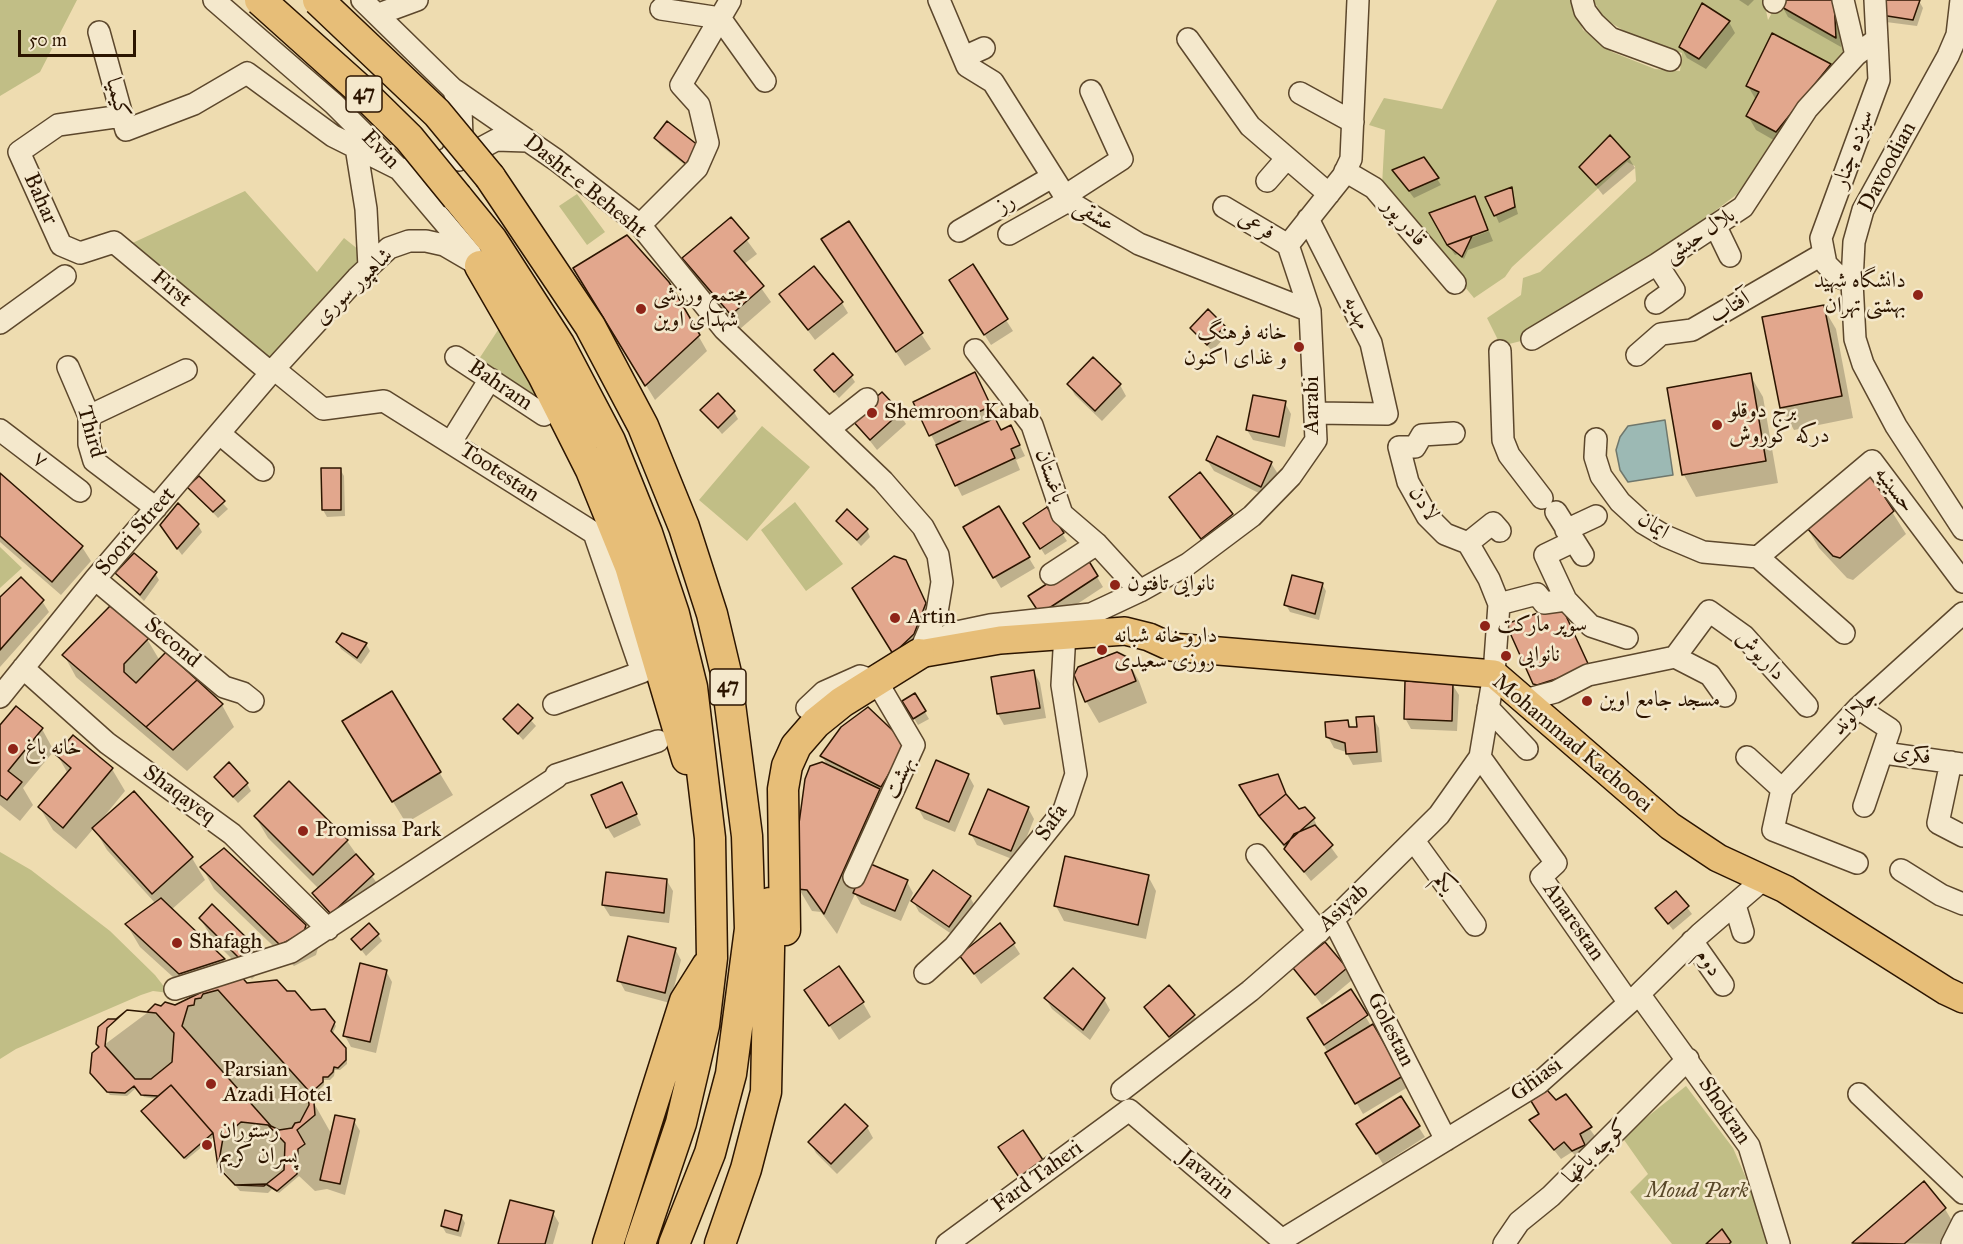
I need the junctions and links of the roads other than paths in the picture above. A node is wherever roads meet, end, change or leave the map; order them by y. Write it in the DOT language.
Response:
graph roads {
  1 [pos="214,0"];
  2 [pos="229,0"];
  3 [pos="318,0"];
  4 [pos="362,0"];
  5 [pos="417,0"];
  6 [pos="939,0"];
  7 [pos="1358,0"];
  8 [pos="1582,0"];
  9 [pos="1843,0"];
  10 [pos="1875,0"];
  11 [pos="1961,0"];
  12 [pos="661,9"];
  13 [pos="725,9"];
  14 [pos="252,11"];
  15 [pos="379,14"];
  16 [pos="99,32"];
  17 [pos="1188,39"];
  18 [pos="1877,39"];
  19 [pos="984,48"];
  20 [pos="1856,55"];
  21 [pos="964,57"];
  22 [pos="1670,60"];
  23 [pos="765,81"];
  24 [pos="453,89"];
  25 [pos="1091,91"];
  26 [pos="1300,93"];
  27 [pos="1353,122"];
  28 [pos="124,123"];
  29 [pos="528,141"];
  30 [pos="356,147"];
  31 [pos="1287,158"];
  32 [pos="399,169"];
  33 [pos="1345,171"];
  34 [pos="1052,177"];
  35 [pos="1267,181"];
  36 [pos="1329,194"];
  37 [pos="1068,201"];
  38 [pos="1224,207"];
  39 [pos="449,208"];
  40 [pos="1308,219"];
  41 [pos="640,225"];
  42 [pos="1715,225"];
  43 [pos="959,231"];
  44 [pos="1009,234"];
  45 [pos="61,245"];
  46 [pos="1288,245"];
  47 [pos="1823,254"];
  48 [pos="1730,256"];
  49 [pos="1657,264"];
  50 [pos="480,266"];
  51 [pos="369,267"];
  52 [pos="65,276"];
  53 [pos="1455,282"];
  54 [pos="1852,282"];
  55 [pos="1656,303"];
  56 [pos="1310,311"];
  57 [pos="0,324"];
  58 [pos="1532,339"];
  59 [pos="975,350"];
  60 [pos="1500,351"];
  61 [pos="1637,355"];
  62 [pos="456,357"];
  63 [pos="68,367"];
  64 [pos="186,370"];
  65 [pos="273,371"];
  66 [pos="490,379"];
  67 [pos="867,399"];
  68 [pos="1315,412"];
  69 [pos="544,415"];
  70 [pos="89,416"];
  71 [pos="829,429"];
  72 [pos="0,430"];
  73 [pos="1454,433"];
  74 [pos="220,434"];
  75 [pos="1596,439"];
  76 [pos="451,442"];
  77 [pos="263,470"];
  78 [pos="80,491"];
  79 [pos="156,508"];
  80 [pos="1596,516"];
  81 [pos="1564,527"];
  82 [pos="1963,529"];
  83 [pos="1500,531"];
  84 [pos="1468,543"];
  85 [pos="1097,544"];
  86 [pos="1758,557"];
  87 [pos="1051,574"];
  88 [pos="95,579"];
  89 [pos="1963,582"];
  90 [pos="1140,591"];
  91 [pos="1566,600"];
  92 [pos="1499,604"];
  93 [pos="1963,613"];
  94 [pos="1065,633"];
  95 [pos="1844,633"];
  96 [pos="1628,638"];
  97 [pos="919,654"];
  98 [pos="1675,657"];
  99 [pos="23,668"];
  100 [pos="1494,674"];
  101 [pos="877,682"];
  102 [pos="1725,696"];
  103 [pos="0,697"];
  104 [pos="1525,700"];
  105 [pos="253,701"];
  106 [pos="554,704"];
  107 [pos="1807,706"];
  108 [pos="807,708"];
  109 [pos="1488,708"];
  110 [pos="1858,708"];
  111 [pos="658,741"];
  112 [pos="1527,749"];
  113 [pos="1884,753"];
  114 [pos="737,754"];
  115 [pos="1480,757"];
  116 [pos="1747,757"];
  117 [pos="1957,763"];
  118 [pos="1782,789"];
  119 [pos="1864,806"];
  120 [pos="1963,836"];
  121 [pos="710,838"];
  122 [pos="1414,841"];
  123 [pos="1257,855"];
  124 [pos="1857,863"];
  125 [pos="1901,870"];
  126 [pos="854,877"];
  127 [pos="1765,878"];
  128 [pos="1735,904"];
  129 [pos="1963,904"];
  130 [pos="1475,925"];
  131 [pos="1326,926"];
  132 [pos="328,929"];
  133 [pos="1743,932"];
  134 [pos="1692,941"];
  135 [pos="712,958"];
  136 [pos="925,973"];
  137 [pos="1723,985"];
  138 [pos="175,988"];
  139 [pos="1634,998"];
  140 [pos="1963,999"];
  141 [pos="767,1026"];
  142 [pos="1688,1059"];
  143 [pos="1122,1090"];
  144 [pos="1859,1094"];
  145 [pos="1129,1110"];
  146 [pos="1446,1140"];
  147 [pos="1963,1193"];
  148 [pos="1963,1222"];
  149 [pos="1282,1242"];
  150 [pos="720,1243"];
  151 [pos="608,1244"];
  152 [pos="640,1244"];
  153 [pos="674,1244"];
  154 [pos="947,1244"];
  155 [pos="1504,1244"];
  156 [pos="1779,1244"];
  157 [pos="1952,1244"];
  1 -- 14 [label="street, Evin"];
  2 -- 14 [label="street"];
  3 -- 114 [label="highway, 47, bridge"];
  4 -- 15 [label="street, Dasht-e Behesht"];
  5 -- 15 [label="street"];
  6 -- 21 [label="street, عشقی"];
  7 -- 27 [label="street"];
  8 -- 22 [label="street"];
  9 -- 20 [label="street"];
  10 -- 18 [label="street, سیزده چنار"];
  11 -- 54 [label="street, Davoodian"];
  12 -- 13 [label="street"];
  13 -- 23 [label="street"];
  13 -- 41 [label="street"];
  14 -- 32 [label="street, Evin"];
  14 -- 39 [label="highway, 47, bridge"];
  15 -- 24 [label="street, Dasht-e Behesht"];
  16 -- 28 [label="street, کیمیا"];
  17 -- 31 [label="street"];
  18 -- 20 [label="street, بلال حبشی"];
  18 -- 47 [label="street, سیزده چنار"];
  19 -- 21 [label="street"];
  20 -- 42 [label="street, بلال حبشی"];
  21 -- 34 [label="street, عشقی"];
  24 -- 29 [label="street, Dasht-e Behesht"];
  24 -- 32 [label="street"];
  25 -- 37 [label="street"];
  26 -- 27 [label="street"];
  27 -- 33 [label="street"];
  28 -- 30 [label="street"];
  28 -- 45 [label="street, Bahar"];
  29 -- 39 [label="street"];
  29 -- 41 [label="street, Dasht-e Behesht"];
  30 -- 32 [label="street"];
  30 -- 51 [label="street"];
  31 -- 35 [label="street"];
  31 -- 36 [label="street"];
  32 -- 39 [label="street, Evin"];
  33 -- 36 [label="street"];
  33 -- 53 [label="street, قادر پور"];
  34 -- 37 [label="street, عشقی"];
  34 -- 43 [label="street, رز"];
  36 -- 40 [label="street"];
  37 -- 44 [label="street"];
  37 -- 56 [label="street, عشقی"];
  38 -- 46 [label="street, فرعی"];
  39 -- 50 [label="street, Evin"];
  39 -- 121 [label="highway, 47"];
  40 -- 46 [label="street"];
  40 -- 68 [label="street, مهدیه"];
  41 -- 71 [label="street, Dasht-e Behesht"];
  42 -- 48 [label="street"];
  42 -- 49 [label="street, بلال حبشی"];
  45 -- 65 [label="street, First"];
  46 -- 56 [label="street, Aarabi"];
  47 -- 54 [label="street"];
  47 -- 61 [label="street, آفتاب"];
  49 -- 55 [label="street"];
  49 -- 58 [label="street, بلال حبشی"];
  50 -- 51 [label="street, شاهپور سوری"];
  50 -- 121 [label="highway"];
  51 -- 65 [label="street, شاهپور سوری"];
  52 -- 57 [label="street"];
  54 -- 82 [label="street, Davoodian"];
  56 -- 68 [label="street, Aarabi"];
  59 -- 85 [label="street, باغستان"];
  60 -- 81 [label="street"];
  62 -- 66 [label="street, Bahram"];
  63 -- 70 [label="street, Third"];
  64 -- 70 [label="street"];
  65 -- 74 [label="street, Soori Street"];
  65 -- 76 [label="street, Tootestan"];
  66 -- 69 [label="street, Bahram"];
  66 -- 76 [label="street"];
  67 -- 71 [label="street"];
  68 -- 90 [label="street, Aarabi"];
  70 -- 79 [label="street, Third"];
  71 -- 97 [label="street, Dasht-e Behesht"];
  72 -- 78 [label="street, ۷"];
  73 -- 84 [label="street, لادن"];
  74 -- 77 [label="street"];
  74 -- 79 [label="street, Soori Street"];
  75 -- 86 [label="street, ایمان"];
  76 -- 106 [label="street, Tootestan"];
  79 -- 88 [label="street, Soori Street"];
  80 -- 81 [label="street"];
  81 -- 91 [label="street"];
  83 -- 84 [label="street"];
  84 -- 92 [label="street"];
  85 -- 87 [label="street"];
  85 -- 90 [label="street, باغستان"];
  86 -- 89 [label="street, حسینیه"];
  86 -- 95 [label="street"];
  88 -- 99 [label="street, Soori Street"];
  88 -- 105 [label="street, Second"];
  90 -- 97 [label="street, Aarabi"];
  91 -- 92 [label="street"];
  91 -- 96 [label="street"];
  92 -- 100 [label="street"];
  93 -- 110 [label="street, جلالوند"];
  94 -- 97 [label="main road, Mohammad Kachooei"];
  94 -- 100 [label="main road, Mohammad Kachooei"];
  94 -- 136 [label="street, Safa"];
  97 -- 101 [label="highway"];
  98 -- 102 [label="street"];
  98 -- 104 [label="street"];
  98 -- 107 [label="street, داریوش"];
  99 -- 103 [label="street, Soori Street"];
  99 -- 132 [label="street, Shaqayeq"];
  100 -- 104 [label="main road, Mohammad Kachooei"];
  100 -- 109 [label="street, Asiyab"];
  101 -- 108 [label="street"];
  101 -- 126 [label="street, بهشت"];
  101 -- 141 [label="highway"];
  104 -- 127 [label="main road, Mohammad Kachooei"];
  109 -- 112 [label="street"];
  109 -- 115 [label="street, Asiyab"];
  110 -- 113 [label="street, فکری"];
  110 -- 118 [label="street, جلالوند"];
  111 -- 132 [label="street"];
  113 -- 117 [label="street, فکری"];
  113 -- 119 [label="street"];
  114 -- 141 [label="highway"];
  114 -- 153 [label="highway, 47"];
  115 -- 122 [label="street, Asiyab"];
  115 -- 139 [label="street, Anarestan"];
  116 -- 118 [label="street"];
  117 -- 120 [label="street"];
  118 -- 124 [label="street"];
  121 -- 135 [label="highway, 47"];
  122 -- 130 [label="street, یکم"];
  122 -- 131 [label="street, Asiyab"];
  123 -- 131 [label="street, Golestan"];
  125 -- 129 [label="street"];
  127 -- 128 [label="street, Ghiasi"];
  127 -- 140 [label="main road, Mohammad Kachooei"];
  128 -- 133 [label="street"];
  128 -- 134 [label="street, Ghiasi"];
  131 -- 143 [label="street, Asiyab"];
  131 -- 146 [label="street, Golestan"];
  132 -- 138 [label="street"];
  134 -- 137 [label="street, دوم"];
  134 -- 139 [label="street, Ghiasi"];
  135 -- 151 [label="highway"];
  135 -- 152 [label="highway, 47"];
  139 -- 142 [label="street, Shokran"];
  139 -- 146 [label="street, Ghiasi"];
  141 -- 150 [label="highway"];
  142 -- 155 [label="street, کوچه باغها"];
  142 -- 156 [label="street, Shokran"];
  144 -- 147 [label="street"];
  145 -- 149 [label="street, Javarin"];
  145 -- 154 [label="street, Fard Taheri"];
  146 -- 149 [label="street, Ghiasi"];
  148 -- 157 [label="street"];
}
